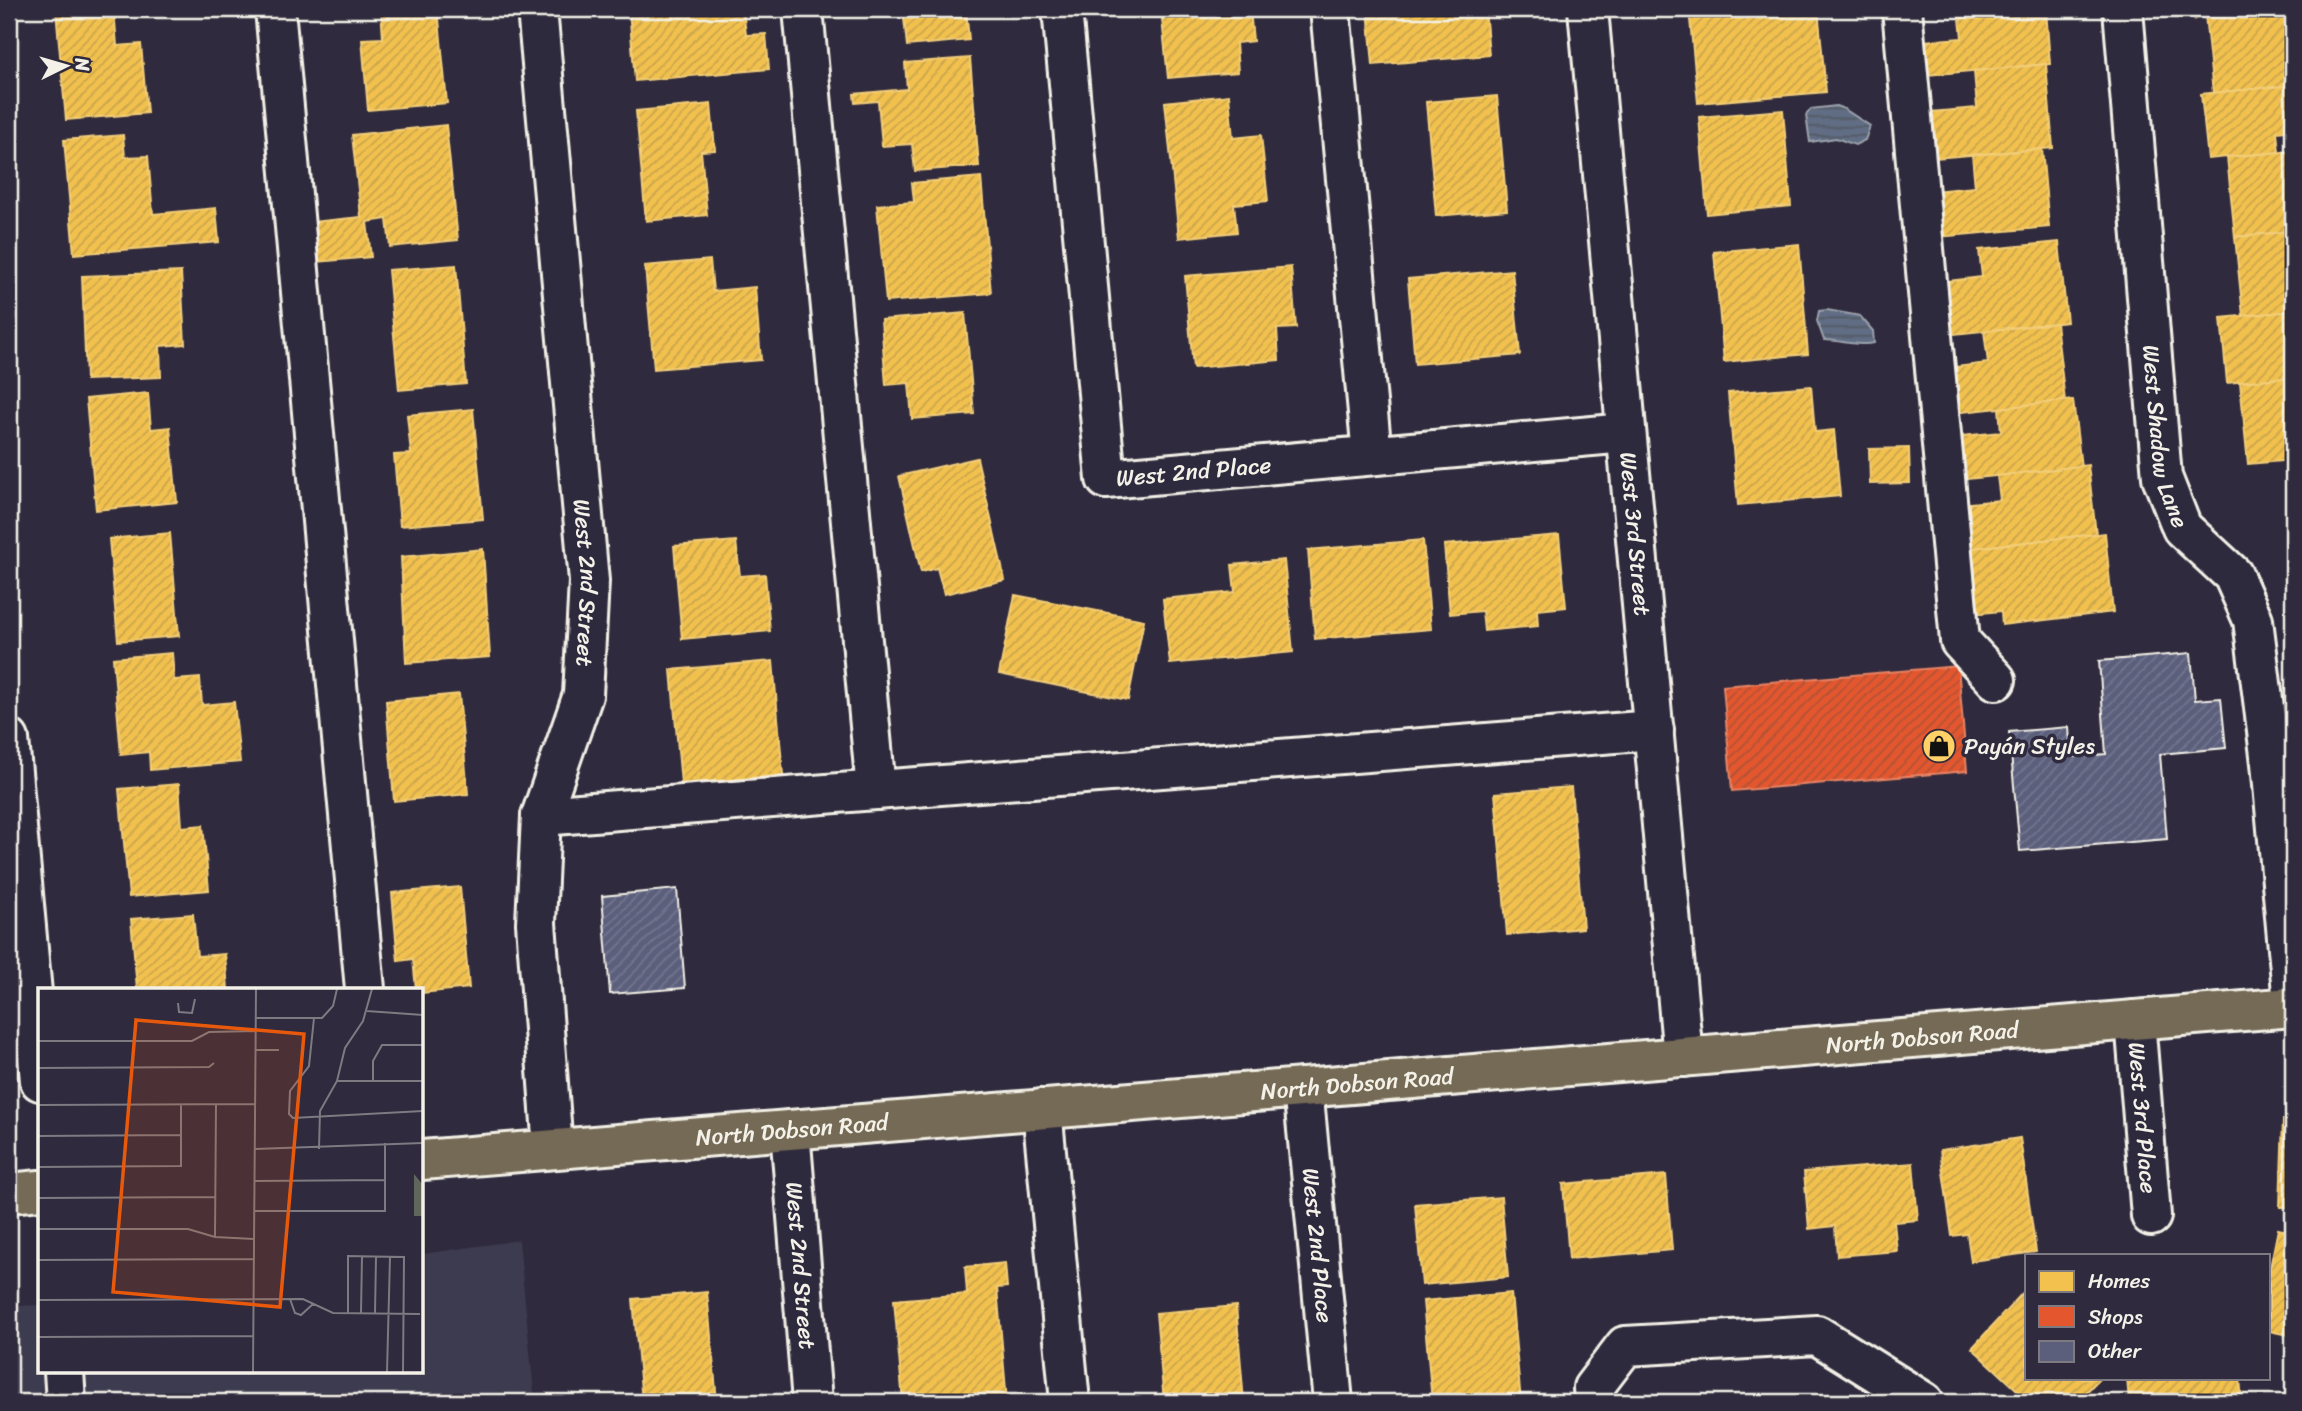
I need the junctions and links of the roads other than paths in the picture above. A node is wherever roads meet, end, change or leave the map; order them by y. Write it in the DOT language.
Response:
graph roads {
  1 [pos="275,9"];
  2 [pos="537,9"];
  3 [pos="803,9"];
  4 [pos="1062,9"];
  5 [pos="1330,9"];
  6 [pos="1588,9"];
  7 [pos="1902,9"];
  8 [pos="2123,9"];
  9 [pos="1626,433"];
  10 [pos="1372,455"];
  11 [pos="1996,680"];
  12 [pos="1654,730"];
  13 [pos="9,738"];
  14 [pos="876,790"];
  15 [pos="541,816"];
  16 [pos="365,988"];
  17 [pos="2293,1005"];
  18 [pos="2135,1020"];
  19 [pos="1683,1057"];
  20 [pos="38,1059"];
  21 [pos="1303,1088"];
  22 [pos="1042,1109"];
  23 [pos="790,1130"];
  24 [pos="553,1149"];
  25 [pos="424,1160"];
  26 [pos="38,1190"];
  27 [pos="9,1193"];
  28 [pos="2151,1216"];
  29 [pos="64,1372"];
  30 [pos="66,1402"];
  31 [pos="812,1402"];
  32 [pos="1070,1402"];
  33 [pos="1333,1402"];
  34 [pos="1594,1402"];
  35 [pos="1924,1402"];
  1 -- 16 [label="street"];
  2 -- 15 [label="street, West 2nd Street"];
  3 -- 14 [label="street"];
  4 -- 10 [label="street, West 2nd Place"];
  5 -- 10 [label="street"];
  6 -- 9 [label="street, West 3rd Street"];
  7 -- 11 [label="street"];
  8 -- 17 [label="street, West Shadow Lane"];
  9 -- 10 [label="street, West 2nd Place"];
  9 -- 12 [label="street, West 3rd Street"];
  12 -- 14 [label="street"];
  12 -- 19 [label="street, West 3rd Street"];
  13 -- 20 [label="street"];
  14 -- 15 [label="street"];
  15 -- 24 [label="street, West 2nd Street"];
  17 -- 18 [label="main road, North Dobson Road"];
  18 -- 19 [label="main road, North Dobson Road"];
  18 -- 28 [label="street, West 3rd Place"];
  19 -- 21 [label="main road, North Dobson Road"];
  21 -- 22 [label="main road, North Dobson Road"];
  21 -- 33 [label="street, West 2nd Place"];
  22 -- 23 [label="main road, North Dobson Road"];
  22 -- 32 [label="street"];
  23 -- 24 [label="main road, North Dobson Road"];
  23 -- 31 [label="street, West 2nd Street"];
  24 -- 25 [label="main road, North Dobson Road"];
  26 -- 27 [label="main road"];
  29 -- 30 [label="street"];
  34 -- 35 [label="street"];
}
